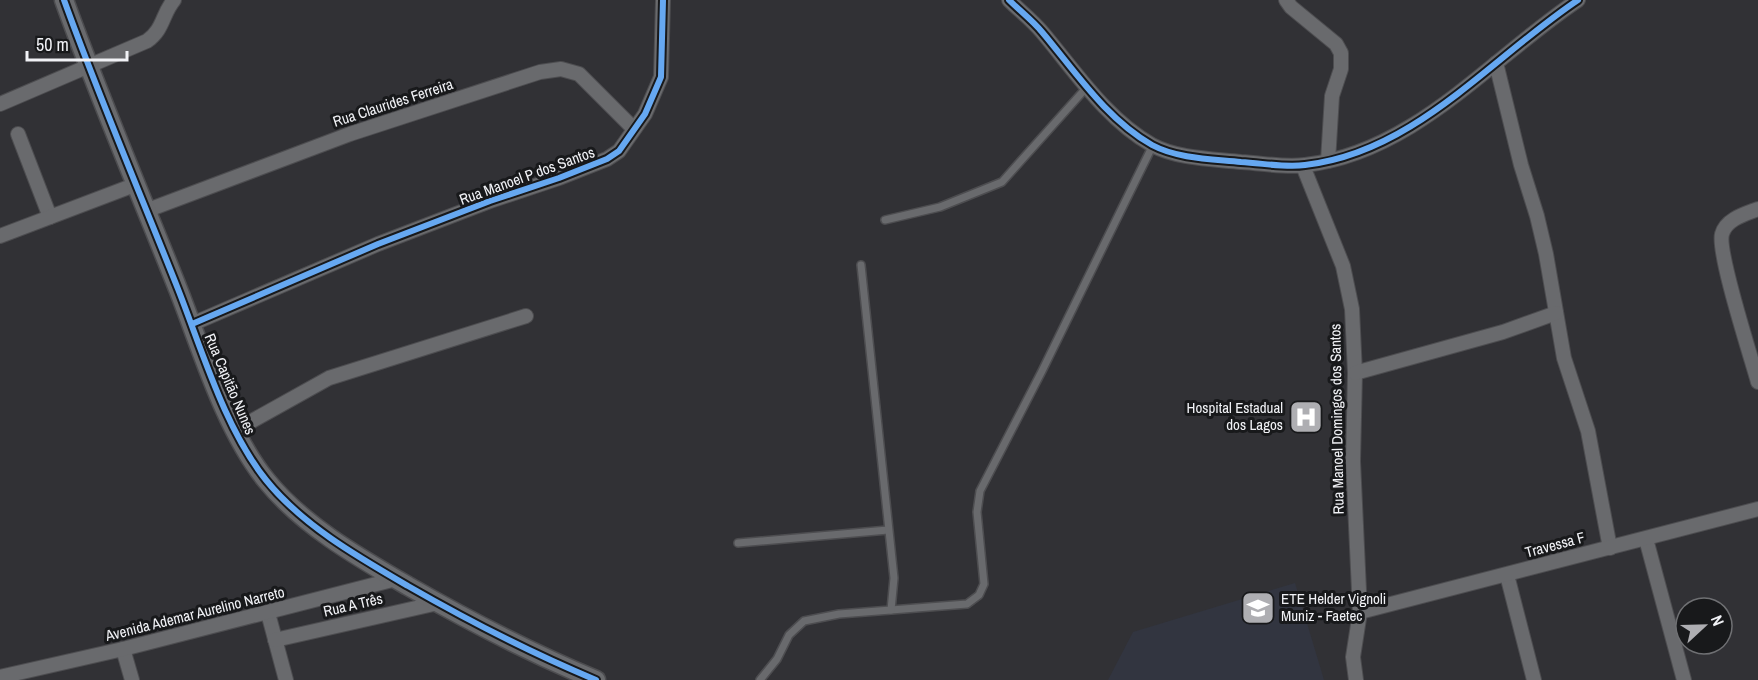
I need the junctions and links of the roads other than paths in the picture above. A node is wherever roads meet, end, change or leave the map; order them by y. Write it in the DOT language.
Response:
graph roads {
  1 [pos="64,0"];
  2 [pos="174,0"];
  3 [pos="663,0"];
  4 [pos="1009,0"];
  5 [pos="1286,0"];
  6 [pos="1578,0"];
  7 [pos="1496,63"];
  8 [pos="88,68"];
  9 [pos="1087,87"];
  10 [pos="0,104"];
  11 [pos="634,129"];
  12 [pos="18,135"];
  13 [pos="1153,146"];
  14 [pos="1328,161"];
  15 [pos="1303,166"];
  16 [pos="137,184"];
  17 [pos="1758,209"];
  18 [pos="148,210"];
  19 [pos="50,217"];
  20 [pos="885,220"];
  21 [pos="0,236"];
  22 [pos="861,265"];
  23 [pos="1556,313"];
  24 [pos="526,316"];
  25 [pos="192,324"];
  26 [pos="1354,373"];
  27 [pos="1758,382"];
  28 [pos="234,430"];
  29 [pos="1758,509"];
  30 [pos="888,530"];
  31 [pos="1646,539"];
  32 [pos="738,543"];
  33 [pos="1610,548"];
  34 [pos="1507,575"];
  35 [pos="396,579"];
  36 [pos="438,603"];
  37 [pos="891,610"];
  38 [pos="1360,612"];
  39 [pos="268,613"];
  40 [pos="275,640"];
  41 [pos="123,649"];
  42 [pos="570,674"];
  43 [pos="0,676"];
  44 [pos="132,680"];
  45 [pos="285,680"];
  46 [pos="596,680"];
  47 [pos="760,680"];
  48 [pos="1356,680"];
  49 [pos="1534,680"];
  50 [pos="1684,680"];
  1 -- 8 [label="street, Rua Capitão Nunes"];
  2 -- 8 [label="street"];
  3 -- 11 [label="street, Rua Manoel P dos Santos"];
  4 -- 9 [label="street"];
  5 -- 14 [label="street"];
  6 -- 7 [label="street"];
  7 -- 14 [label="street"];
  7 -- 23 [label="street"];
  8 -- 10 [label="street"];
  8 -- 16 [label="street, Rua Capitão Nunes"];
  9 -- 13 [label="street"];
  9 -- 20 [label="lane"];
  11 -- 18 [label="street, Rua Claurides Ferreira"];
  11 -- 25 [label="street, Rua Manoel P dos Santos"];
  12 -- 19 [label="street"];
  13 -- 15 [label="street"];
  13 -- 37 [label="lane"];
  14 -- 15 [label="street"];
  15 -- 26 [label="street, Rua Manoel Domingos dos Santos"];
  16 -- 18 [label="street, Rua Capitão Nunes"];
  16 -- 19 [label="street"];
  17 -- 27 [label="street"];
  18 -- 25 [label="street, Rua Capitão Nunes"];
  19 -- 21 [label="street"];
  22 -- 30 [label="lane"];
  23 -- 26 [label="street"];
  23 -- 33 [label="street"];
  24 -- 28 [label="street"];
  25 -- 28 [label="street, Rua Capitão Nunes"];
  26 -- 38 [label="street, Rua Manoel Domingos dos Santos"];
  28 -- 35 [label="street, Rua Capitão Nunes"];
  29 -- 31 [label="street, Travessa F"];
  30 -- 32 [label="lane"];
  30 -- 37 [label="lane"];
  31 -- 33 [label="street, Travessa F"];
  31 -- 50 [label="street"];
  33 -- 34 [label="street, Travessa F"];
  34 -- 38 [label="street, Travessa F"];
  34 -- 49 [label="street"];
  35 -- 36 [label="street, Rua Capitão Nunes"];
  35 -- 39 [label="street, Avenida Ademar Aurelino Narreto"];
  36 -- 40 [label="street, Rua A Três"];
  36 -- 42 [label="street, Rua Capitão Nunes"];
  37 -- 47 [label="lane"];
  38 -- 48 [label="street, Rua Manoel Domingos dos Santos"];
  39 -- 40 [label="street"];
  39 -- 41 [label="street, Avenida Ademar Aurelino Narreto"];
  40 -- 45 [label="street"];
  41 -- 43 [label="street, Avenida Ademar Aurelino Narreto"];
  41 -- 44 [label="street"];
  42 -- 46 [label="street, Rua Capitão Nunes"];
}
